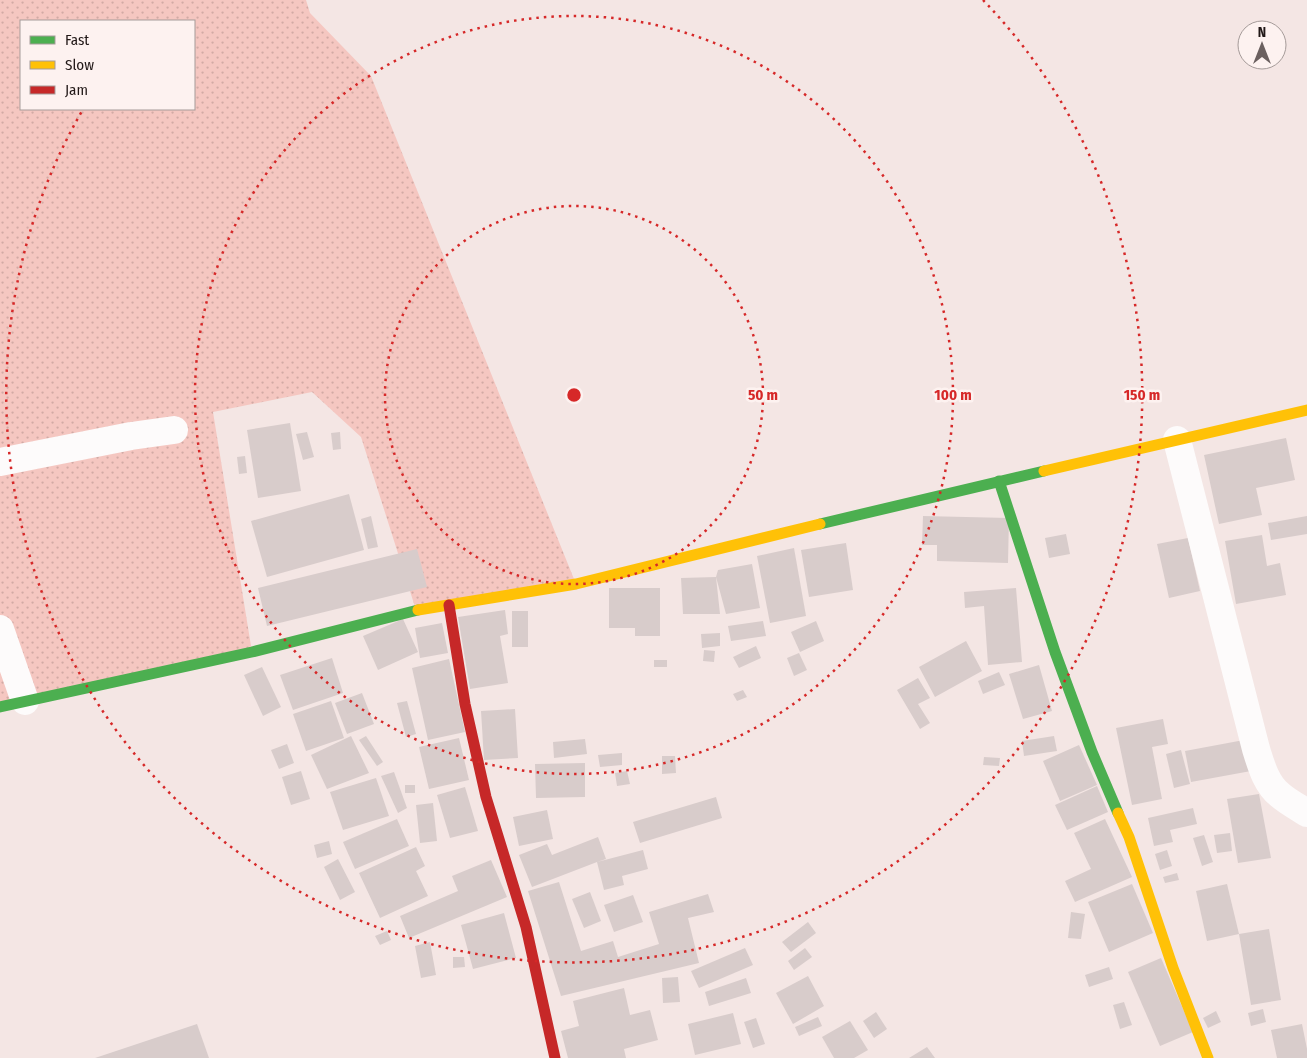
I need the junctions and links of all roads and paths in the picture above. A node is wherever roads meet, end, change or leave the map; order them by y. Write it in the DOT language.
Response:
graph roads {
  1 [pos="1307,410"];
  2 [pos="174,430"];
  3 [pos="1176,440"];
  4 [pos="0,462"];
  5 [pos="998,481"];
  6 [pos="450,605"];
  7 [pos="0,629"];
  8 [pos="12,704"];
  9 [pos="1307,812"];
  10 [pos="555,1058"];
  11 [pos="1208,1058"];
  1 -- 3 [label="street"];
  2 -- 4 [label="street"];
  3 -- 5 [label="street"];
  3 -- 9 [label="street"];
  5 -- 6 [label="street"];
  5 -- 11 [label="street"];
  6 -- 8 [label="street"];
  6 -- 10 [label="street"];
  7 -- 8 [label="street"];
}
